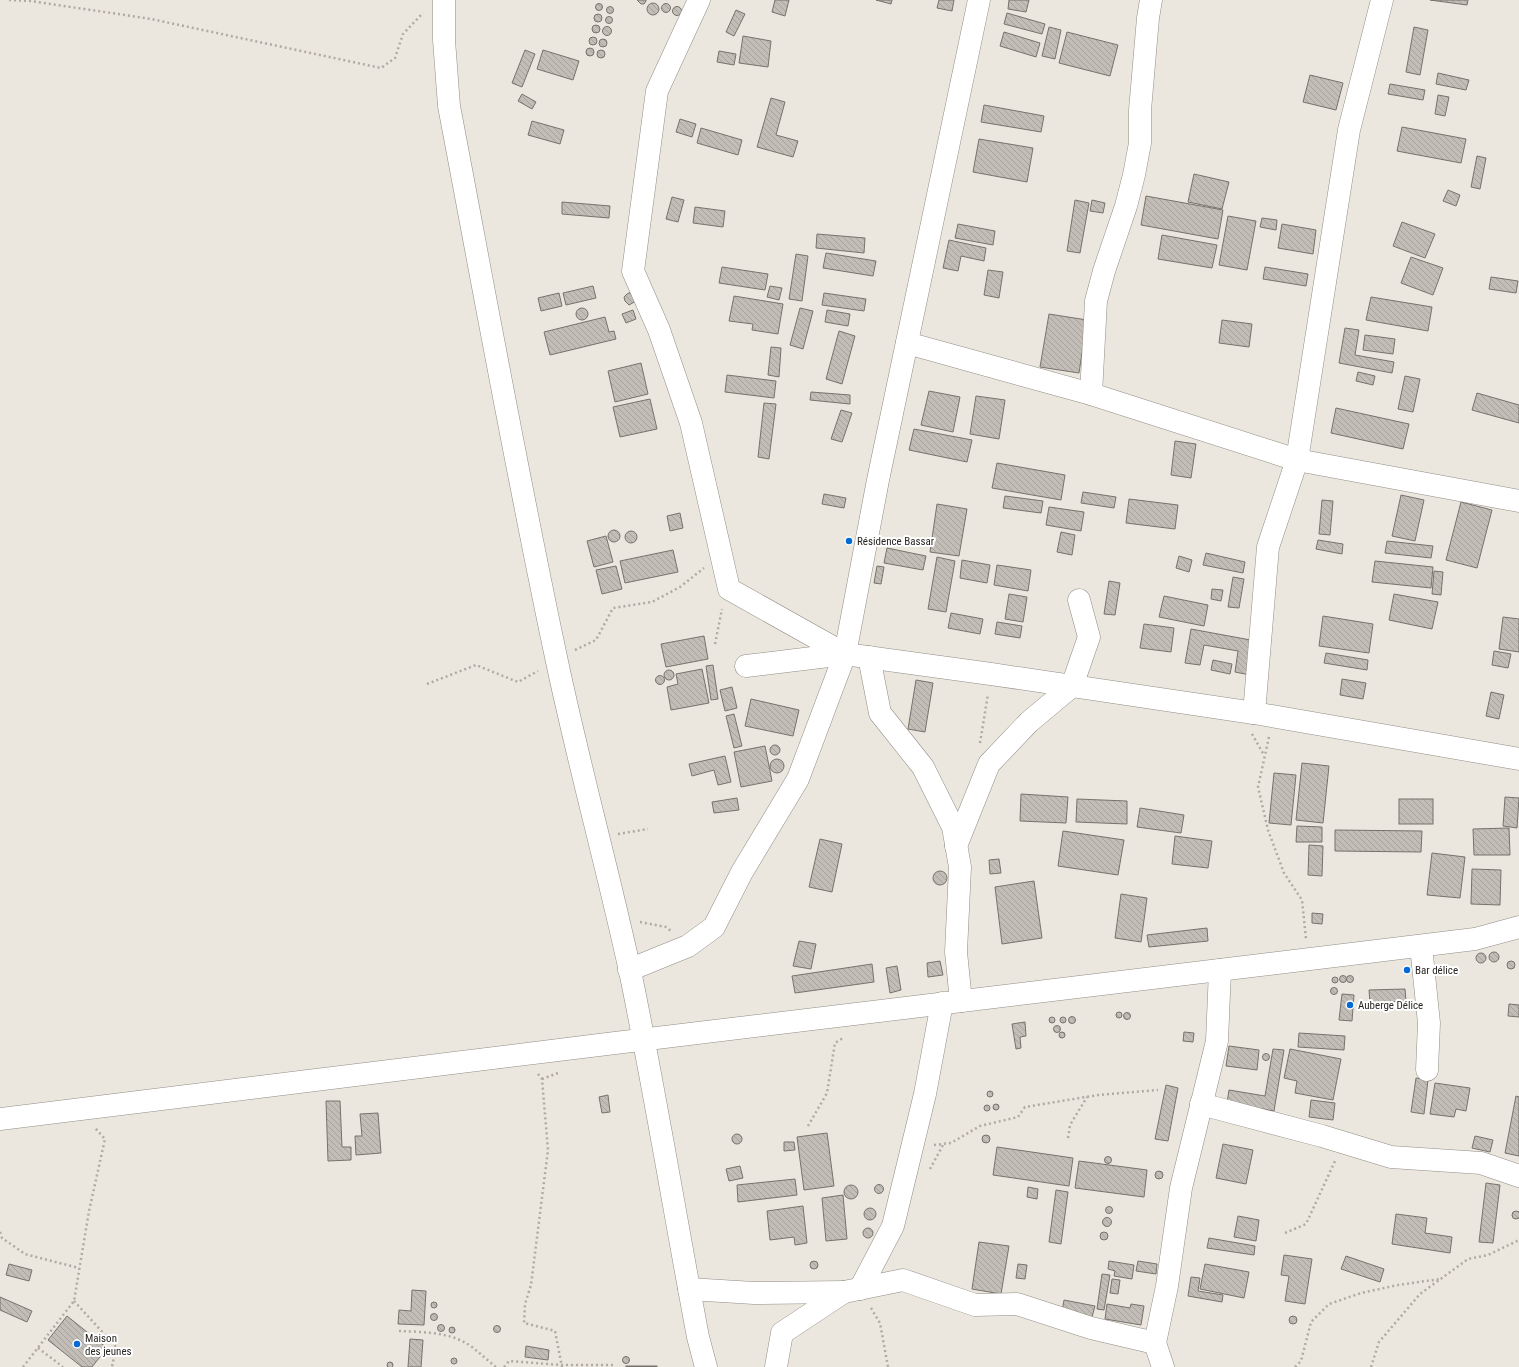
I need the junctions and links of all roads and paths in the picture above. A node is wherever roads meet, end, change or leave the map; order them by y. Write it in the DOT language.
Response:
graph roads {
  1 [pos="9,0"];
  2 [pos="444,0"];
  3 [pos="699,0"];
  4 [pos="979,0"];
  5 [pos="1151,0"];
  6 [pos="1382,0"];
  7 [pos="424,11"];
  8 [pos="906,343"];
  9 [pos="1091,394"];
  10 [pos="1297,460"];
  11 [pos="1519,502"];
  12 [pos="721,554"];
  13 [pos="729,589"];
  14 [pos="1079,600"];
  15 [pos="715,644"];
  16 [pos="845,654"];
  17 [pos="869,657"];
  18 [pos="556,659"];
  19 [pos="746,666"];
  20 [pos="991,674"];
  21 [pos="428,684"];
  22 [pos="1072,686"];
  23 [pos="1254,713"];
  24 [pos="1296,720"];
  25 [pos="979,746"];
  26 [pos="1519,760"];
  27 [pos="648,829"];
  28 [pos="598,837"];
  29 [pos="956,846"];
  30 [pos="618,918"];
  31 [pos="1519,926"];
  32 [pos="688,946"];
  33 [pos="1420,946"];
  34 [pos="1308,960"];
  35 [pos="629,970"];
  36 [pos="1220,970"];
  37 [pos="951,1002"];
  38 [pos="848,1034"];
  39 [pos="643,1039"];
  40 [pos="1427,1070"];
  41 [pos="542,1079"];
  42 [pos="1158,1090"];
  43 [pos="1087,1097"];
  44 [pos="1201,1104"];
  45 [pos="76,1110"];
  46 [pos="0,1119"];
  47 [pos="808,1126"];
  48 [pos="1068,1138"];
  49 [pos="1344,1143"];
  50 [pos="912,1148"];
  51 [pos="1519,1176"];
  52 [pos="0,1232"];
  53 [pos="1286,1233"];
  54 [pos="1519,1240"];
  55 [pos="79,1268"];
  56 [pos="1441,1279"];
  57 [pos="689,1289"];
  58 [pos="852,1290"];
  59 [pos="74,1302"];
  60 [pos="400,1331"];
  61 [pos="1155,1343"];
  62 [pos="38,1348"];
  63 [pos="614,1365"];
  64 [pos="561,1366"];
  65 [pos="23,1367"];
  66 [pos="63,1367"];
  67 [pos="112,1367"];
  68 [pos="496,1367"];
  69 [pos="504,1367"];
  70 [pos="706,1367"];
  71 [pos="776,1367"];
  72 [pos="888,1367"];
  73 [pos="1163,1367"];
  74 [pos="1295,1367"];
  75 [pos="1370,1367"];
  1 -- 7 [label="path"];
  2 -- 18 [label="street"];
  3 -- 12 [label="street"];
  4 -- 8 [label="street"];
  5 -- 9 [label="street"];
  6 -- 10 [label="street"];
  8 -- 9 [label="street"];
  8 -- 16 [label="street"];
  9 -- 10 [label="street"];
  10 -- 11 [label="street"];
  10 -- 23 [label="street"];
  12 -- 13 [label="street"];
  12 -- 18 [label="path"];
  13 -- 15 [label="path"];
  13 -- 16 [label="street"];
  14 -- 22 [label="street"];
  16 -- 17 [label="street"];
  16 -- 19 [label="street"];
  16 -- 32 [label="street"];
  17 -- 20 [label="street"];
  17 -- 29 [label="street"];
  18 -- 21 [label="path"];
  18 -- 28 [label="street"];
  20 -- 22 [label="street"];
  20 -- 25 [label="path"];
  22 -- 23 [label="street"];
  22 -- 29 [label="street"];
  23 -- 24 [label="street"];
  24 -- 26 [label="street"];
  24 -- 34 [label="path"];
  27 -- 28 [label="path"];
  28 -- 30 [label="street"];
  29 -- 37 [label="street"];
  30 -- 32 [label="path"];
  30 -- 35 [label="street"];
  31 -- 33 [label="street"];
  32 -- 35 [label="street"];
  33 -- 34 [label="street"];
  33 -- 40 [label="street"];
  34 -- 36 [label="street"];
  35 -- 39 [label="street"];
  36 -- 37 [label="street"];
  36 -- 44 [label="street"];
  37 -- 39 [label="street"];
  37 -- 50 [label="street"];
  38 -- 47 [label="path"];
  39 -- 45 [label="street"];
  39 -- 57 [label="street"];
  41 -- 64 [label="path"];
  42 -- 43 [label="path"];
  43 -- 48 [label="path"];
  43 -- 50 [label="path"];
  44 -- 49 [label="street"];
  44 -- 61 [label="street"];
  45 -- 46 [label="street"];
  45 -- 55 [label="path"];
  49 -- 51 [label="street"];
  49 -- 53 [label="path"];
  50 -- 58 [label="street"];
  52 -- 55 [label="path"];
  54 -- 56 [label="path"];
  55 -- 59 [label="path"];
  56 -- 74 [label="path"];
  56 -- 75 [label="path"];
  57 -- 58 [label="street"];
  57 -- 70 [label="street"];
  58 -- 61 [label="street"];
  58 -- 71 [label="street"];
  58 -- 72 [label="path"];
  59 -- 62 [label="path"];
  59 -- 67 [label="path"];
  60 -- 68 [label="path"];
  61 -- 73 [label="street"];
  62 -- 65 [label="path"];
  62 -- 66 [label="path"];
  63 -- 64 [label="path"];
  64 -- 69 [label="path"];
}
